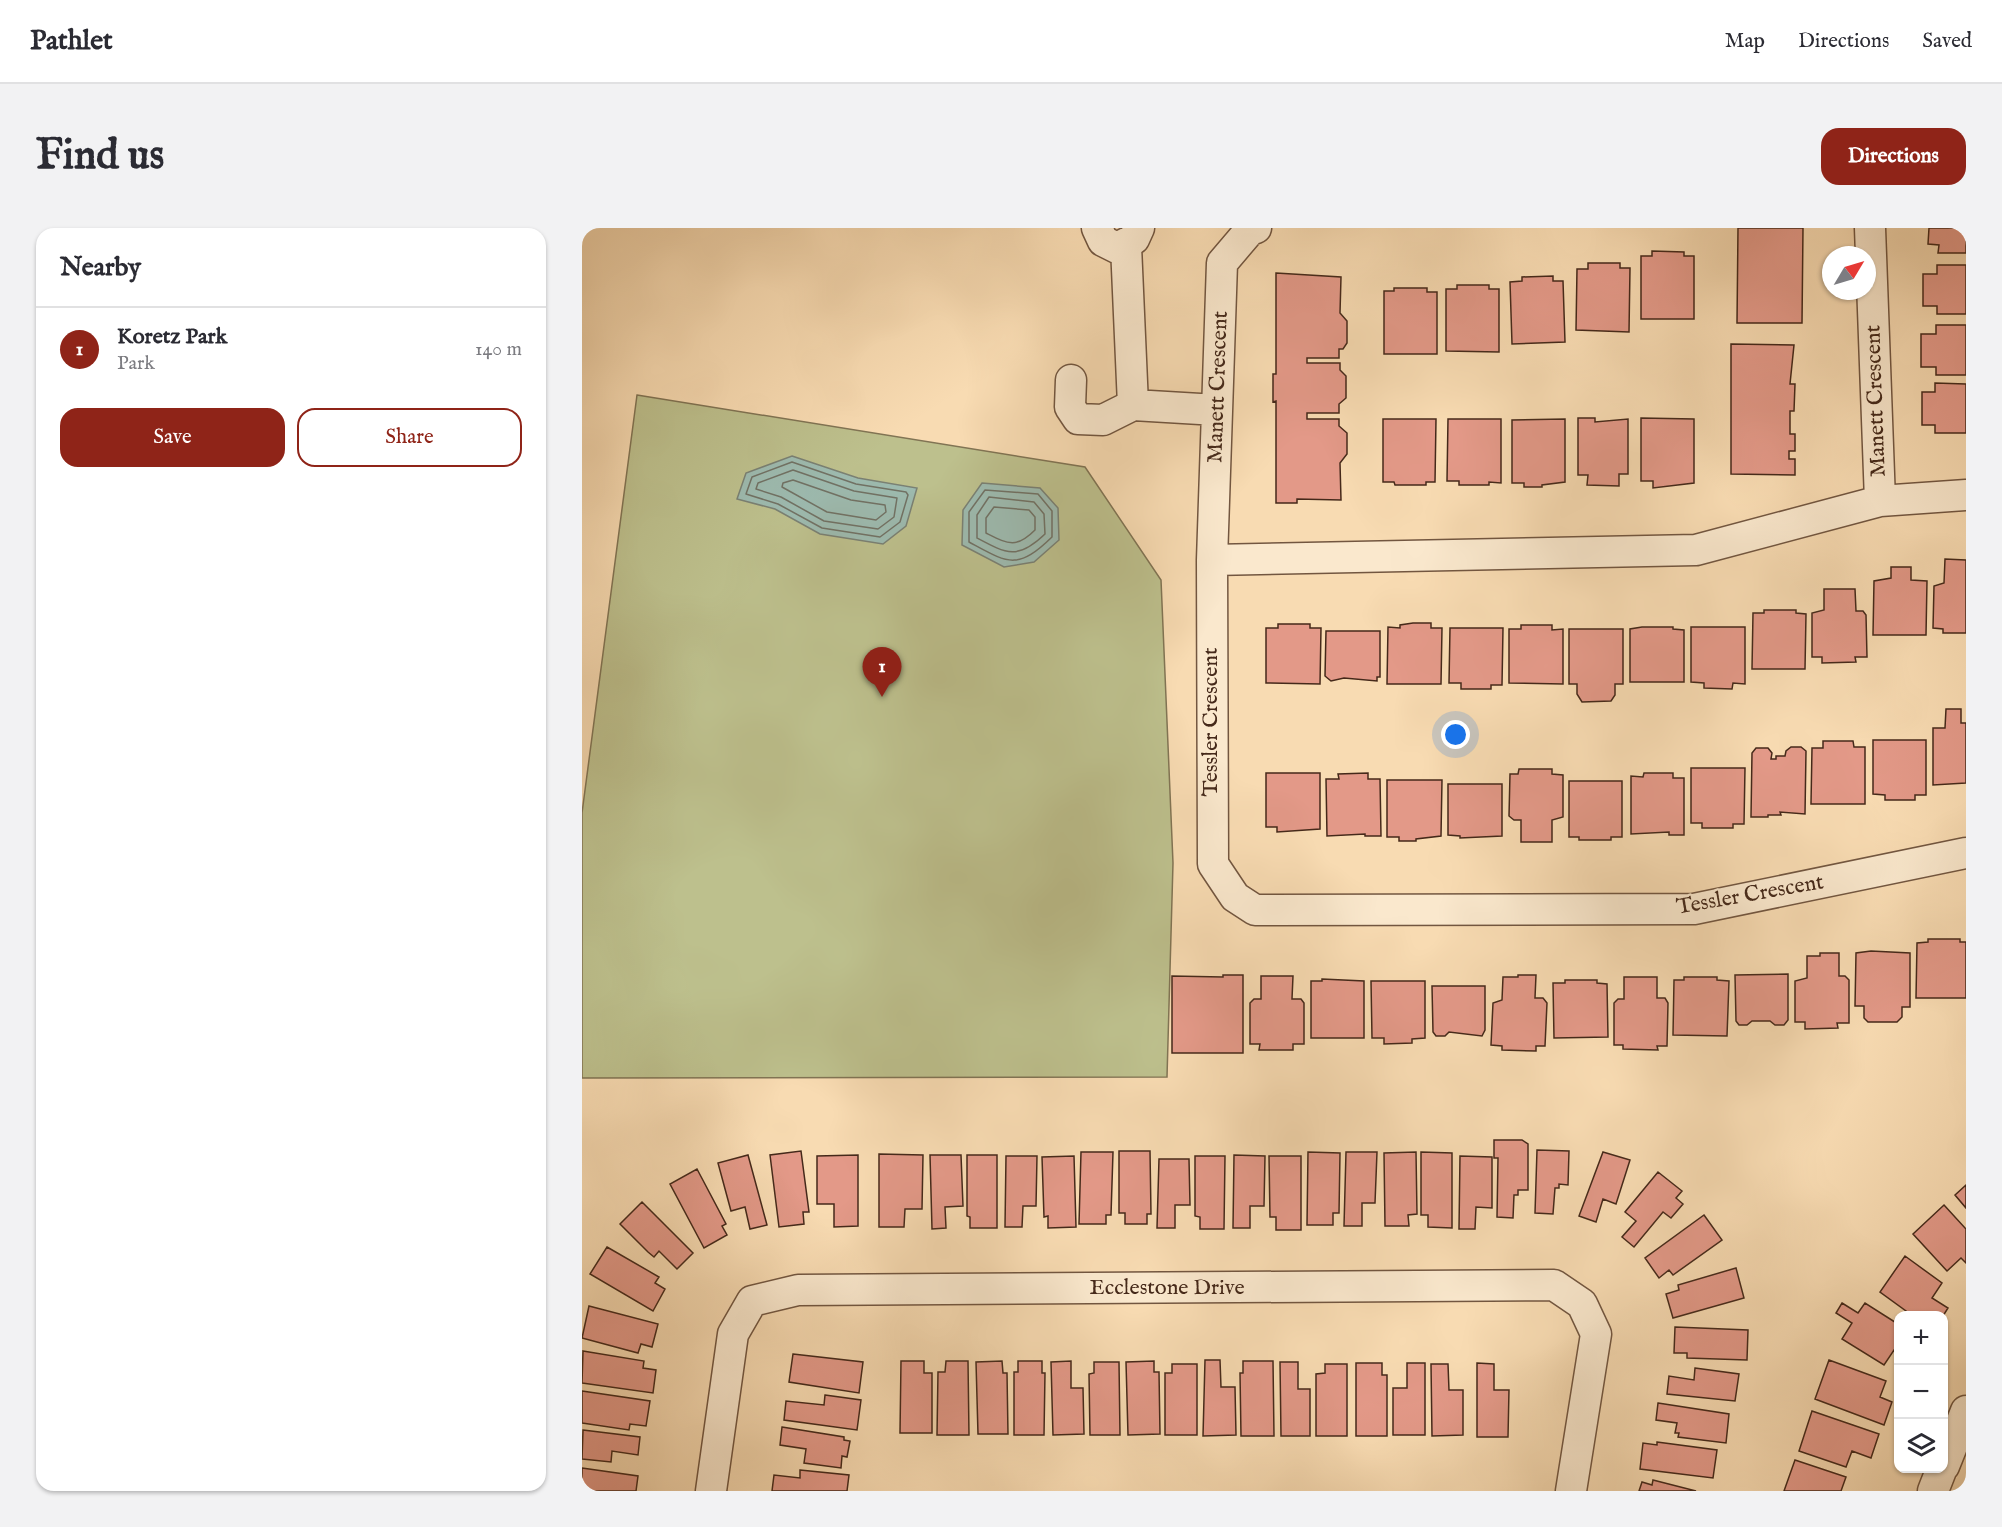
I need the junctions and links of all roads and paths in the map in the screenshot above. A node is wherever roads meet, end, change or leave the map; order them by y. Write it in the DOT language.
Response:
graph roads {
  1 [pos="1092,228"];
  2 [pos="1097,228"];
  3 [pos="1256,228"];
  4 [pos="1870,228"];
  5 [pos="1133,237"];
  6 [pos="1071,380"];
  7 [pos="1133,405"];
  8 [pos="1217,410"];
  9 [pos="1966,495"];
  10 [pos="1880,501"];
  11 [pos="1212,561"];
  12 [pos="1966,853"];
  13 [pos="1966,1412"];
  14 [pos="1948,1455"];
  15 [pos="1940,1473"];
  16 [pos="711,1491"];
  17 [pos="1570,1491"];
  18 [pos="1933,1491"];
  1 -- 2 [label="street"];
  2 -- 5 [label="street"];
  3 -- 8 [label="street, Manett Crescent"];
  4 -- 10 [label="street, Manett Crescent"];
  5 -- 7 [label="street"];
  6 -- 7 [label="street"];
  7 -- 8 [label="street"];
  8 -- 11 [label="street, Manett Crescent"];
  9 -- 10 [label="street"];
  10 -- 11 [label="street"];
  11 -- 12 [label="street, Tessler Crescent"];
  13 -- 14 [label="street"];
  15 -- 18 [label="street"];
  16 -- 17 [label="street, Ecclestone Drive"];
}
